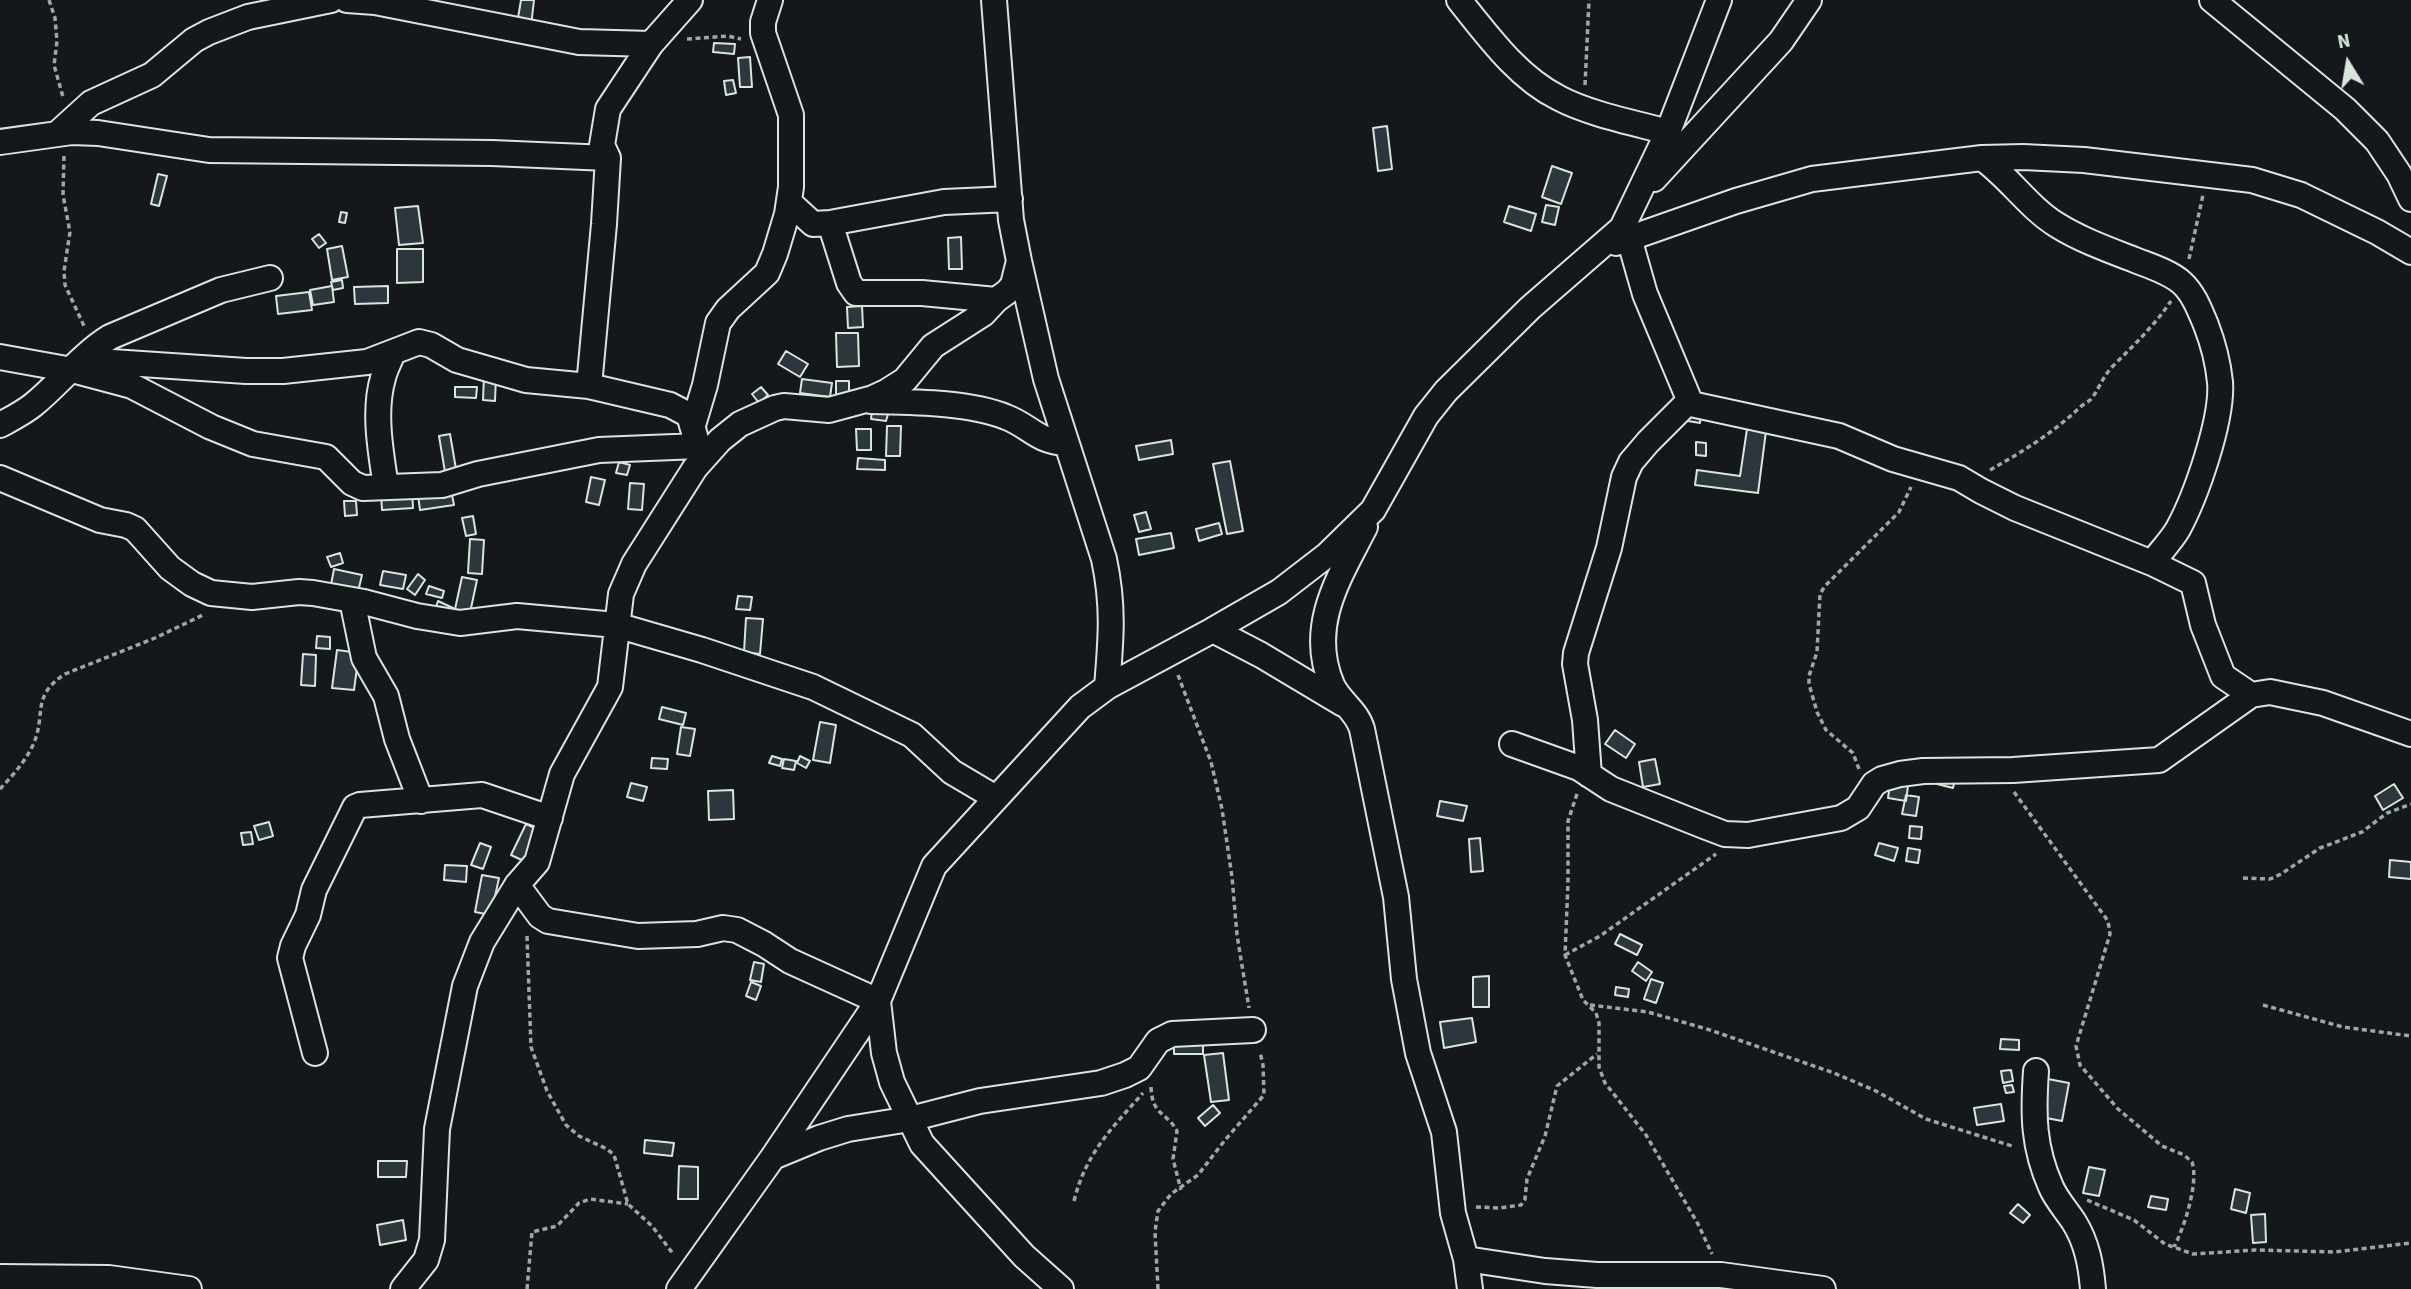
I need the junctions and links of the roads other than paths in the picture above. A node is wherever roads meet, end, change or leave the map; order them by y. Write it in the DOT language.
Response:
graph roads {
  1 [pos="331,0"];
  2 [pos="347,0"];
  3 [pos="690,0"];
  4 [pos="770,0"];
  5 [pos="1459,0"];
  6 [pos="1719,0"];
  7 [pos="1809,0"];
  8 [pos="2212,0"];
  9 [pos="996,1"];
  10 [pos="652,42"];
  11 [pos="64,129"];
  12 [pos="1668,132"];
  13 [pos="0,142"];
  14 [pos="608,158"];
  15 [pos="1982,158"];
  16 [pos="1637,198"];
  17 [pos="1010,199"];
  18 [pos="2411,199"];
  19 [pos="789,202"];
  20 [pos="830,223"];
  21 [pos="1629,238"];
  22 [pos="1602,248"];
  23 [pos="2411,252"];
  24 [pos="1019,261"];
  25 [pos="270,278"];
  26 [pos="996,300"];
  27 [pos="394,352"];
  28 [pos="0,357"];
  29 [pos="83,359"];
  30 [pos="589,386"];
  31 [pos="864,401"];
  32 [pos="1689,401"];
  33 [pos="0,425"];
  34 [pos="1065,443"];
  35 [pos="698,444"];
  36 [pos="0,478"];
  37 [pos="386,487"];
  38 [pos="1373,510"];
  39 [pos="2152,563"];
  40 [pos="352,600"];
  41 [pos="616,625"];
  42 [pos="1213,630"];
  43 [pos="1107,687"];
  44 [pos="2251,695"];
  45 [pos="1349,708"];
  46 [pos="2411,734"];
  47 [pos="1512,744"];
  48 [pos="1589,775"];
  49 [pos="996,798"];
  50 [pos="421,801"];
  51 [pos="550,818"];
  52 [pos="522,892"];
  53 [pos="878,1001"];
  54 [pos="1253,1030"];
  55 [pos="315,1053"];
  56 [pos="2036,1071"];
  57 [pos="910,1119"];
  58 [pos="876,1125"];
  59 [pos="922,1144"];
  60 [pos="773,1157"];
  61 [pos="1466,1259"];
  62 [pos="0,1277"];
  63 [pos="685,1282"];
  64 [pos="1723,1282"];
  65 [pos="189,1289"];
  66 [pos="403,1289"];
  67 [pos="1061,1289"];
  68 [pos="1470,1289"];
  69 [pos="1823,1289"];
  70 [pos="2093,1289"];
  1 -- 11 [label="street"];
  2 -- 10 [label="street"];
  3 -- 10 [label="street"];
  4 -- 19 [label="street"];
  5 -- 12 [label="street"];
  6 -- 12 [label="street"];
  7 -- 16 [label="street"];
  8 -- 18 [label="street"];
  9 -- 17 [label="street"];
  10 -- 14 [label="street"];
  11 -- 13 [label="street"];
  11 -- 14 [label="street"];
  12 -- 16 [label="street"];
  14 -- 30 [label="street"];
  15 -- 21 [label="street"];
  15 -- 23 [label="street"];
  15 -- 39 [label="street"];
  16 -- 22 [label="street"];
  17 -- 20 [label="street"];
  17 -- 24 [label="street"];
  19 -- 20 [label="street"];
  19 -- 35 [label="street"];
  20 -- 26 [label="street"];
  21 -- 22 [label="street"];
  21 -- 32 [label="street"];
  22 -- 38 [label="street"];
  24 -- 26 [label="street"];
  24 -- 34 [label="street"];
  25 -- 29 [label="street"];
  26 -- 31 [label="street"];
  27 -- 29 [label="street"];
  27 -- 30 [label="street"];
  27 -- 37 [label="street"];
  28 -- 29 [label="street"];
  29 -- 33 [label="street"];
  29 -- 37 [label="street"];
  30 -- 35 [label="street"];
  31 -- 34 [label="street"];
  31 -- 35 [label="street"];
  32 -- 39 [label="street"];
  32 -- 48 [label="street"];
  34 -- 43 [label="street"];
  35 -- 37 [label="street"];
  35 -- 41 [label="street"];
  36 -- 40 [label="street"];
  38 -- 42 [label="street"];
  38 -- 45 [label="street"];
  39 -- 44 [label="street"];
  40 -- 41 [label="street"];
  40 -- 50 [label="street"];
  41 -- 49 [label="street"];
  41 -- 51 [label="street"];
  42 -- 43 [label="street"];
  42 -- 45 [label="street"];
  43 -- 49 [label="street"];
  44 -- 46 [label="street"];
  44 -- 48 [label="street"];
  45 -- 61 [label="street"];
  47 -- 48 [label="street"];
  49 -- 53 [label="street"];
  50 -- 51 [label="street"];
  50 -- 55 [label="street"];
  51 -- 52 [label="street"];
  52 -- 53 [label="street"];
  52 -- 66 [label="street"];
  53 -- 57 [label="street"];
  53 -- 60 [label="street"];
  54 -- 57 [label="street"];
  56 -- 70 [label="street"];
  57 -- 58 [label="street"];
  57 -- 59 [label="street"];
  58 -- 59 [label="street"];
  58 -- 60 [label="street"];
  59 -- 67 [label="street"];
  60 -- 63 [label="street"];
  61 -- 64 [label="street"];
  61 -- 68 [label="street"];
  62 -- 65 [label="street"];
  64 -- 69 [label="street"];
}
